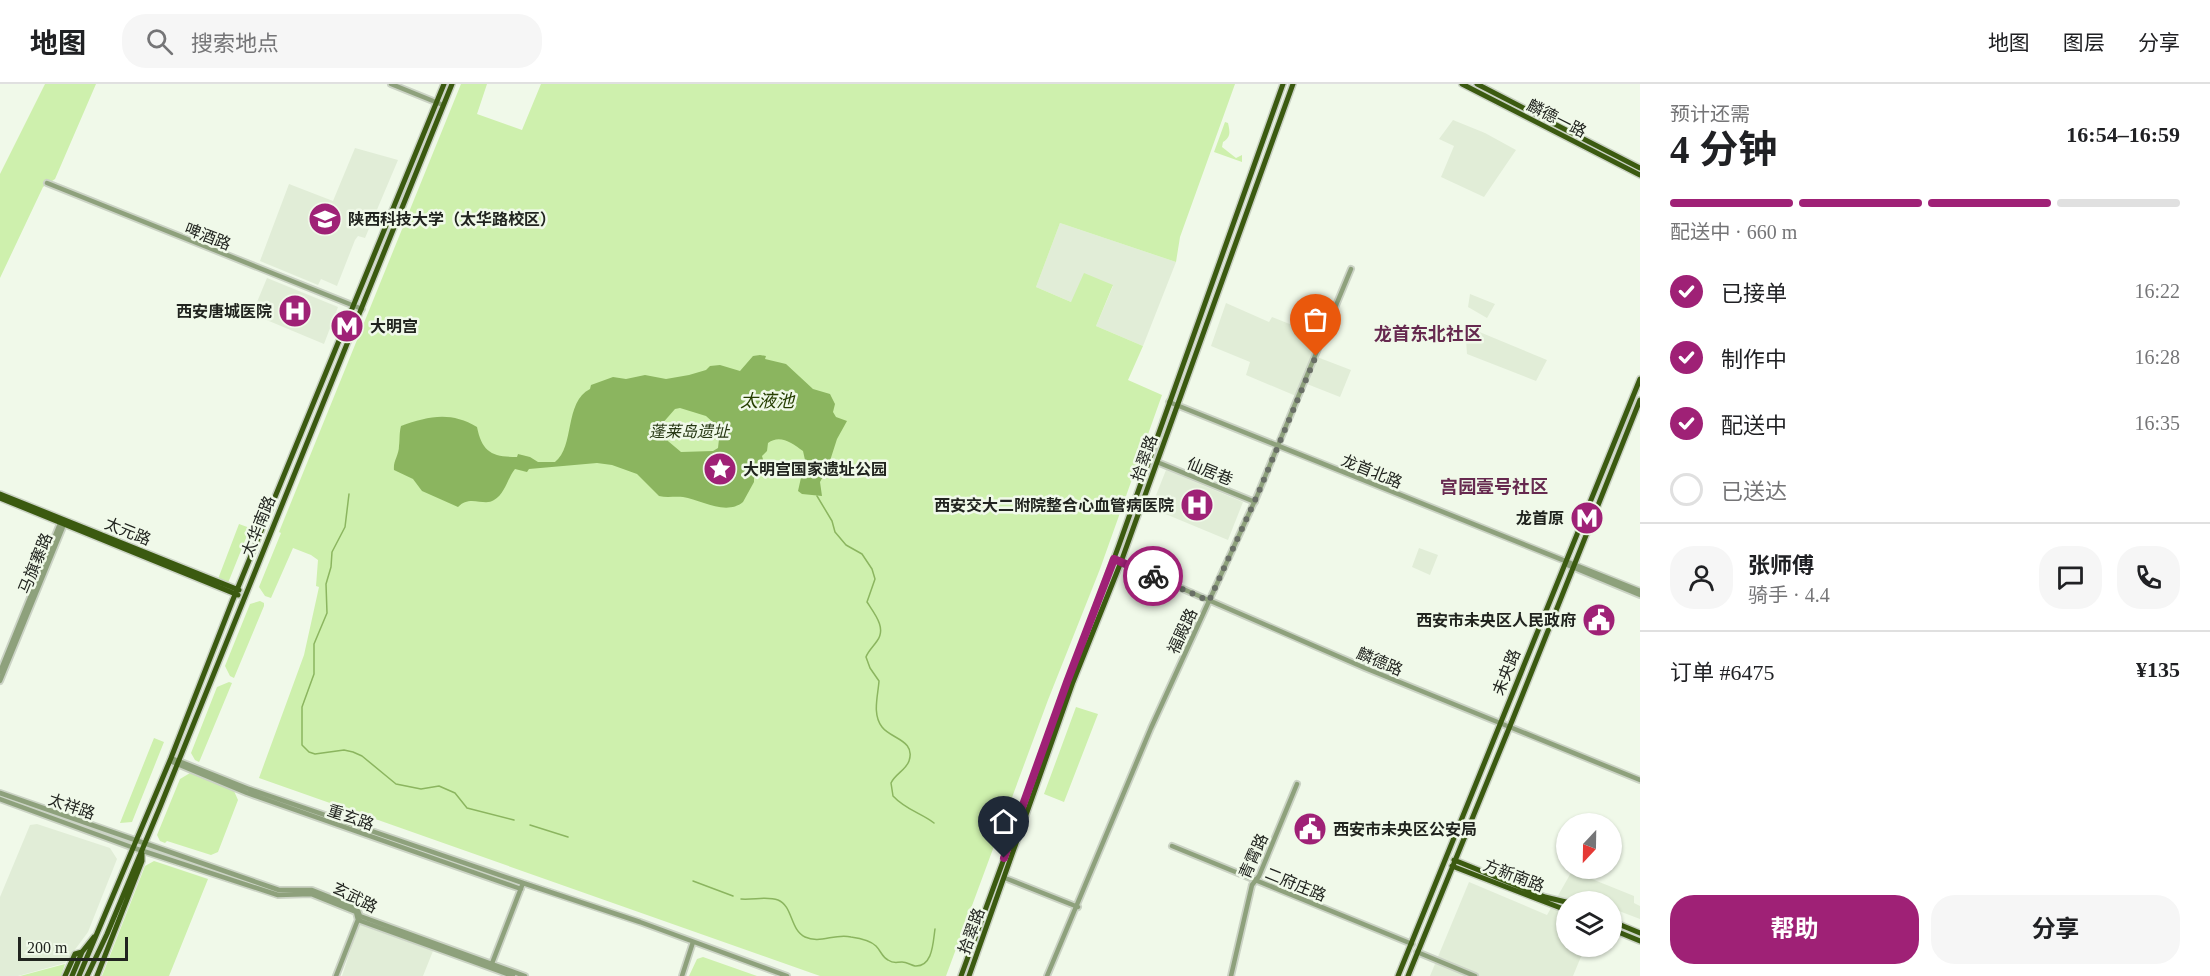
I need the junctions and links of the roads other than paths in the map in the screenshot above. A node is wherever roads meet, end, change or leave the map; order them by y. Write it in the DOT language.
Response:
graph roads {
  1 [pos="391,84"];
  2 [pos="444,84"];
  3 [pos="452,84"];
  4 [pos="1283,84"];
  5 [pos="1293,84"];
  6 [pos="1462,84"];
  7 [pos="1477,84"];
  8 [pos="440,104"];
  9 [pos="1640,168"];
  10 [pos="1640,175"];
  11 [pos="47,183"];
  12 [pos="1351,269"];
  13 [pos="354,306"];
  14 [pos="362,309"];
  15 [pos="1639,384"];
  16 [pos="1640,400"];
  17 [pos="1169,402"];
  18 [pos="1177,405"];
  19 [pos="1279,446"];
  20 [pos="1157,462"];
  21 [pos="0,494"];
  22 [pos="0,498"];
  23 [pos="1255,502"];
  24 [pos="63,521"];
  25 [pos="1114,559"];
  26 [pos="1121,562"];
  27 [pos="1566,563"];
  28 [pos="1574,566"];
  29 [pos="237,592"];
  30 [pos="1640,593"];
  31 [pos="244,596"];
  32 [pos="1209,601"];
  33 [pos="0,672"];
  34 [pos="0,681"];
  35 [pos="1500,724"];
  36 [pos="1510,727"];
  37 [pos="170,759"];
  38 [pos="178,762"];
  39 [pos="1640,780"];
  40 [pos="1297,784"];
  41 [pos="0,793"];
  42 [pos="0,799"];
  43 [pos="137,841"];
  44 [pos="1172,846"];
  45 [pos="143,847"];
  46 [pos="134,848"];
  47 [pos="1453,863"];
  48 [pos="1005,878"];
  49 [pos="1255,880"];
  50 [pos="522,886"];
  51 [pos="1556,900"];
  52 [pos="1077,905"];
  53 [pos="1556,906"];
  54 [pos="359,918"];
  55 [pos="1622,926"];
  56 [pos="99,931"];
  57 [pos="1622,933"];
  58 [pos="1640,933"];
  59 [pos="107,934"];
  60 [pos="1640,941"];
  61 [pos="693,942"];
  62 [pos="1412,944"];
  63 [pos="82,952"];
  64 [pos="1417,952"];
  65 [pos="491,966"];
  66 [pos="65,976"];
  67 [pos="72,976"];
  68 [pos="80,976"];
  69 [pos="87,976"];
  70 [pos="95,976"];
  71 [pos="336,976"];
  72 [pos="513,976"];
  73 [pos="525,976"];
  74 [pos="682,976"];
  75 [pos="787,976"];
  76 [pos="961,976"];
  77 [pos="969,976"];
  78 [pos="1048,976"];
  79 [pos="1231,976"];
  80 [pos="1398,976"];
  81 [pos="1408,976"];
  82 [pos="1475,976"];
  1 -- 8 [label="street"];
  2 -- 8 [label="main road, 太华南路"];
  3 -- 8 [label="main road, 太华南路"];
  4 -- 17 [label="main road, 拾翠路"];
  5 -- 18 [label="main road, 拾翠路"];
  6 -- 10 [label="main road, 麟德一路"];
  7 -- 9 [label="main road, 麟德一路"];
  8 -- 13 [label="main road, 太华南路"];
  8 -- 14 [label="main road, 太华南路"];
  11 -- 13 [label="street, 啤酒路"];
  12 -- 19 [label="street, 福殿路"];
  13 -- 14 [label="street, 啤酒路"];
  13 -- 29 [label="main road, 太华南路"];
  14 -- 31 [label="main road, 太华南路"];
  15 -- 27 [label="main road, 未央路"];
  16 -- 28 [label="main road, 未央路"];
  17 -- 18 [label="street, 龙首北路"];
  17 -- 25 [label="main road, 拾翠路"];
  18 -- 19 [label="street, 龙首北路"];
  18 -- 20 [label="main road, 拾翠路"];
  19 -- 23 [label="street, 福殿路"];
  19 -- 27 [label="street, 龙首北路"];
  20 -- 23 [label="street, 仙居巷"];
  20 -- 26 [label="main road, 拾翠路"];
  21 -- 24 [label="main road, 太元路"];
  22 -- 24 [label="main road, 太元路"];
  23 -- 32 [label="street, 福殿路"];
  24 -- 29 [label="main road, 太元路"];
  24 -- 33 [label="street, 马旗寨路"];
  24 -- 34 [label="street, 马旗寨路"];
  25 -- 26 [label="street, 麟德路"];
  25 -- 76 [label="main road, 拾翠路"];
  26 -- 32 [label="street, 麟德路"];
  26 -- 48 [label="main road, 拾翠路"];
  27 -- 28 [label="street, 龙首北路"];
  27 -- 35 [label="main road, 未央路"];
  28 -- 30 [label="street, 龙首北路"];
  28 -- 36 [label="main road, 未央路"];
  29 -- 31 [label="main road, 太元路"];
  29 -- 37 [label="main road, 太华南路"];
  31 -- 38 [label="main road, 太华南路"];
  32 -- 35 [label="street, 麟德路"];
  32 -- 52 [label="street, 福殿路"];
  35 -- 36 [label="street, 麟德路"];
  35 -- 62 [label="main road, 未央路"];
  36 -- 39 [label="street, 麟德路"];
  36 -- 47 [label="main road, 未央路"];
  37 -- 38 [label="street, 重玄路"];
  37 -- 43 [label="main road, 太华南路"];
  38 -- 45 [label="main road, 太华南路"];
  38 -- 50 [label="street, 重玄路"];
  40 -- 49 [label="street, 青霄路"];
  41 -- 43 [label="street, 太祥路"];
  42 -- 46 [label="street, 太祥路"];
  43 -- 45 [label="street, 玄武路"];
  43 -- 46 [label="main road, 太华南路"];
  44 -- 49 [label="street, 二府庄路"];
  45 -- 46 [label="street, 玄武路"];
  45 -- 54 [label="street, 玄武路"];
  45 -- 59 [label="main road, 太华南路"];
  45 -- 70 [label="main road"];
  46 -- 56 [label="main road, 太华南路"];
  47 -- 51 [label="main road, 方新南路"];
  47 -- 53 [label="main road, 方新南路"];
  47 -- 64 [label="main road, 未央路"];
  48 -- 52 [label="street"];
  48 -- 77 [label="main road, 拾翠路"];
  49 -- 62 [label="street, 二府庄路"];
  49 -- 79 [label="street, 青霄路"];
  50 -- 61 [label="street, 重玄路"];
  50 -- 65 [label="street"];
  52 -- 78 [label="street, 福殿路"];
  54 -- 65 [label="street, 玄武路"];
  54 -- 71 [label="street"];
  55 -- 58 [label="main road"];
  56 -- 63 [label="main road"];
  56 -- 68 [label="main road, 太华南路"];
  57 -- 60 [label="main road"];
  59 -- 69 [label="main road, 太华南路"];
  59 -- 70 [label="main road"];
  61 -- 74 [label="street"];
  61 -- 75 [label="street, 重玄路"];
  62 -- 80 [label="main road, 未央路"];
  63 -- 66 [label="main road"];
  63 -- 67 [label="main road"];
  64 -- 81 [label="main road, 未央路"];
  64 -- 82 [label="street"];
  65 -- 72 [label="street, 玄武路"];
  65 -- 73 [label="street, 玄武路"];
}
